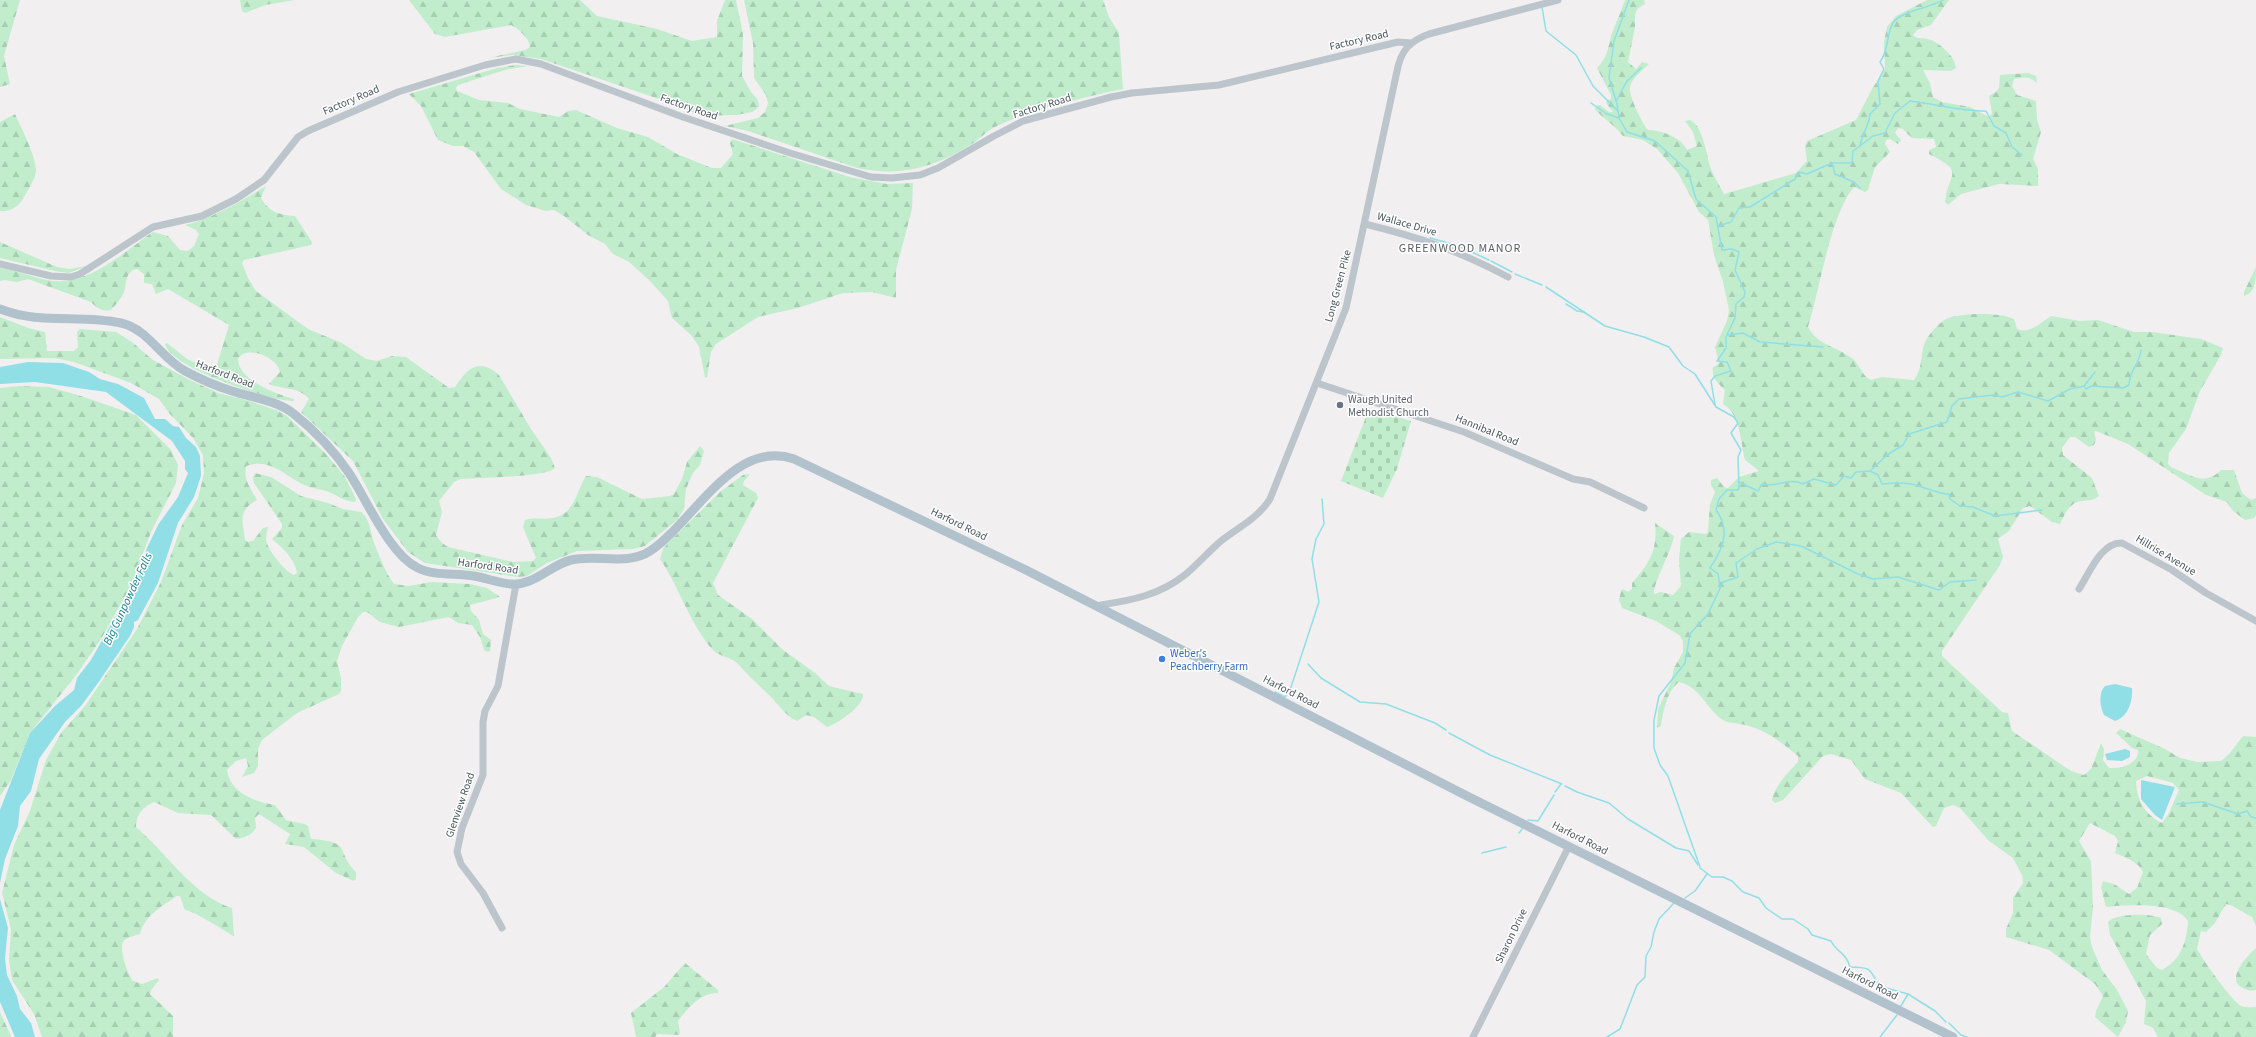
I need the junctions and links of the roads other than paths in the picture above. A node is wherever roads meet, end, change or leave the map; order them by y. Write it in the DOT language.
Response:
graph roads {
  1 [pos="1558,0"];
  2 [pos="1411,43"];
  3 [pos="1365,224"];
  4 [pos="0,264"];
  5 [pos="1508,277"];
  6 [pos="0,308"];
  7 [pos="1317,383"];
  8 [pos="1644,508"];
  9 [pos="516,584"];
  10 [pos="2079,589"];
  11 [pos="1099,607"];
  12 [pos="2256,621"];
  13 [pos="1569,846"];
  14 [pos="502,928"];
  15 [pos="1473,1037"];
  16 [pos="1953,1037"];
  1 -- 2 [label="street, Long Green Pike"];
  2 -- 3 [label="street, Long Green Pike"];
  2 -- 4 [label="street, Factory Road"];
  3 -- 5 [label="street, Wallace Drive"];
  3 -- 7 [label="street, Long Green Pike"];
  6 -- 9 [label="main road, Harford Road"];
  7 -- 8 [label="street, Hannibal Road"];
  7 -- 11 [label="street, Long Green Pike"];
  9 -- 11 [label="main road, Harford Road"];
  9 -- 14 [label="street, Glenview Road"];
  10 -- 12 [label="street, Hillrise Avenue"];
  11 -- 13 [label="main road, Harford Road"];
  13 -- 15 [label="street, Sharon Drive"];
  13 -- 16 [label="main road, Harford Road"];
}
